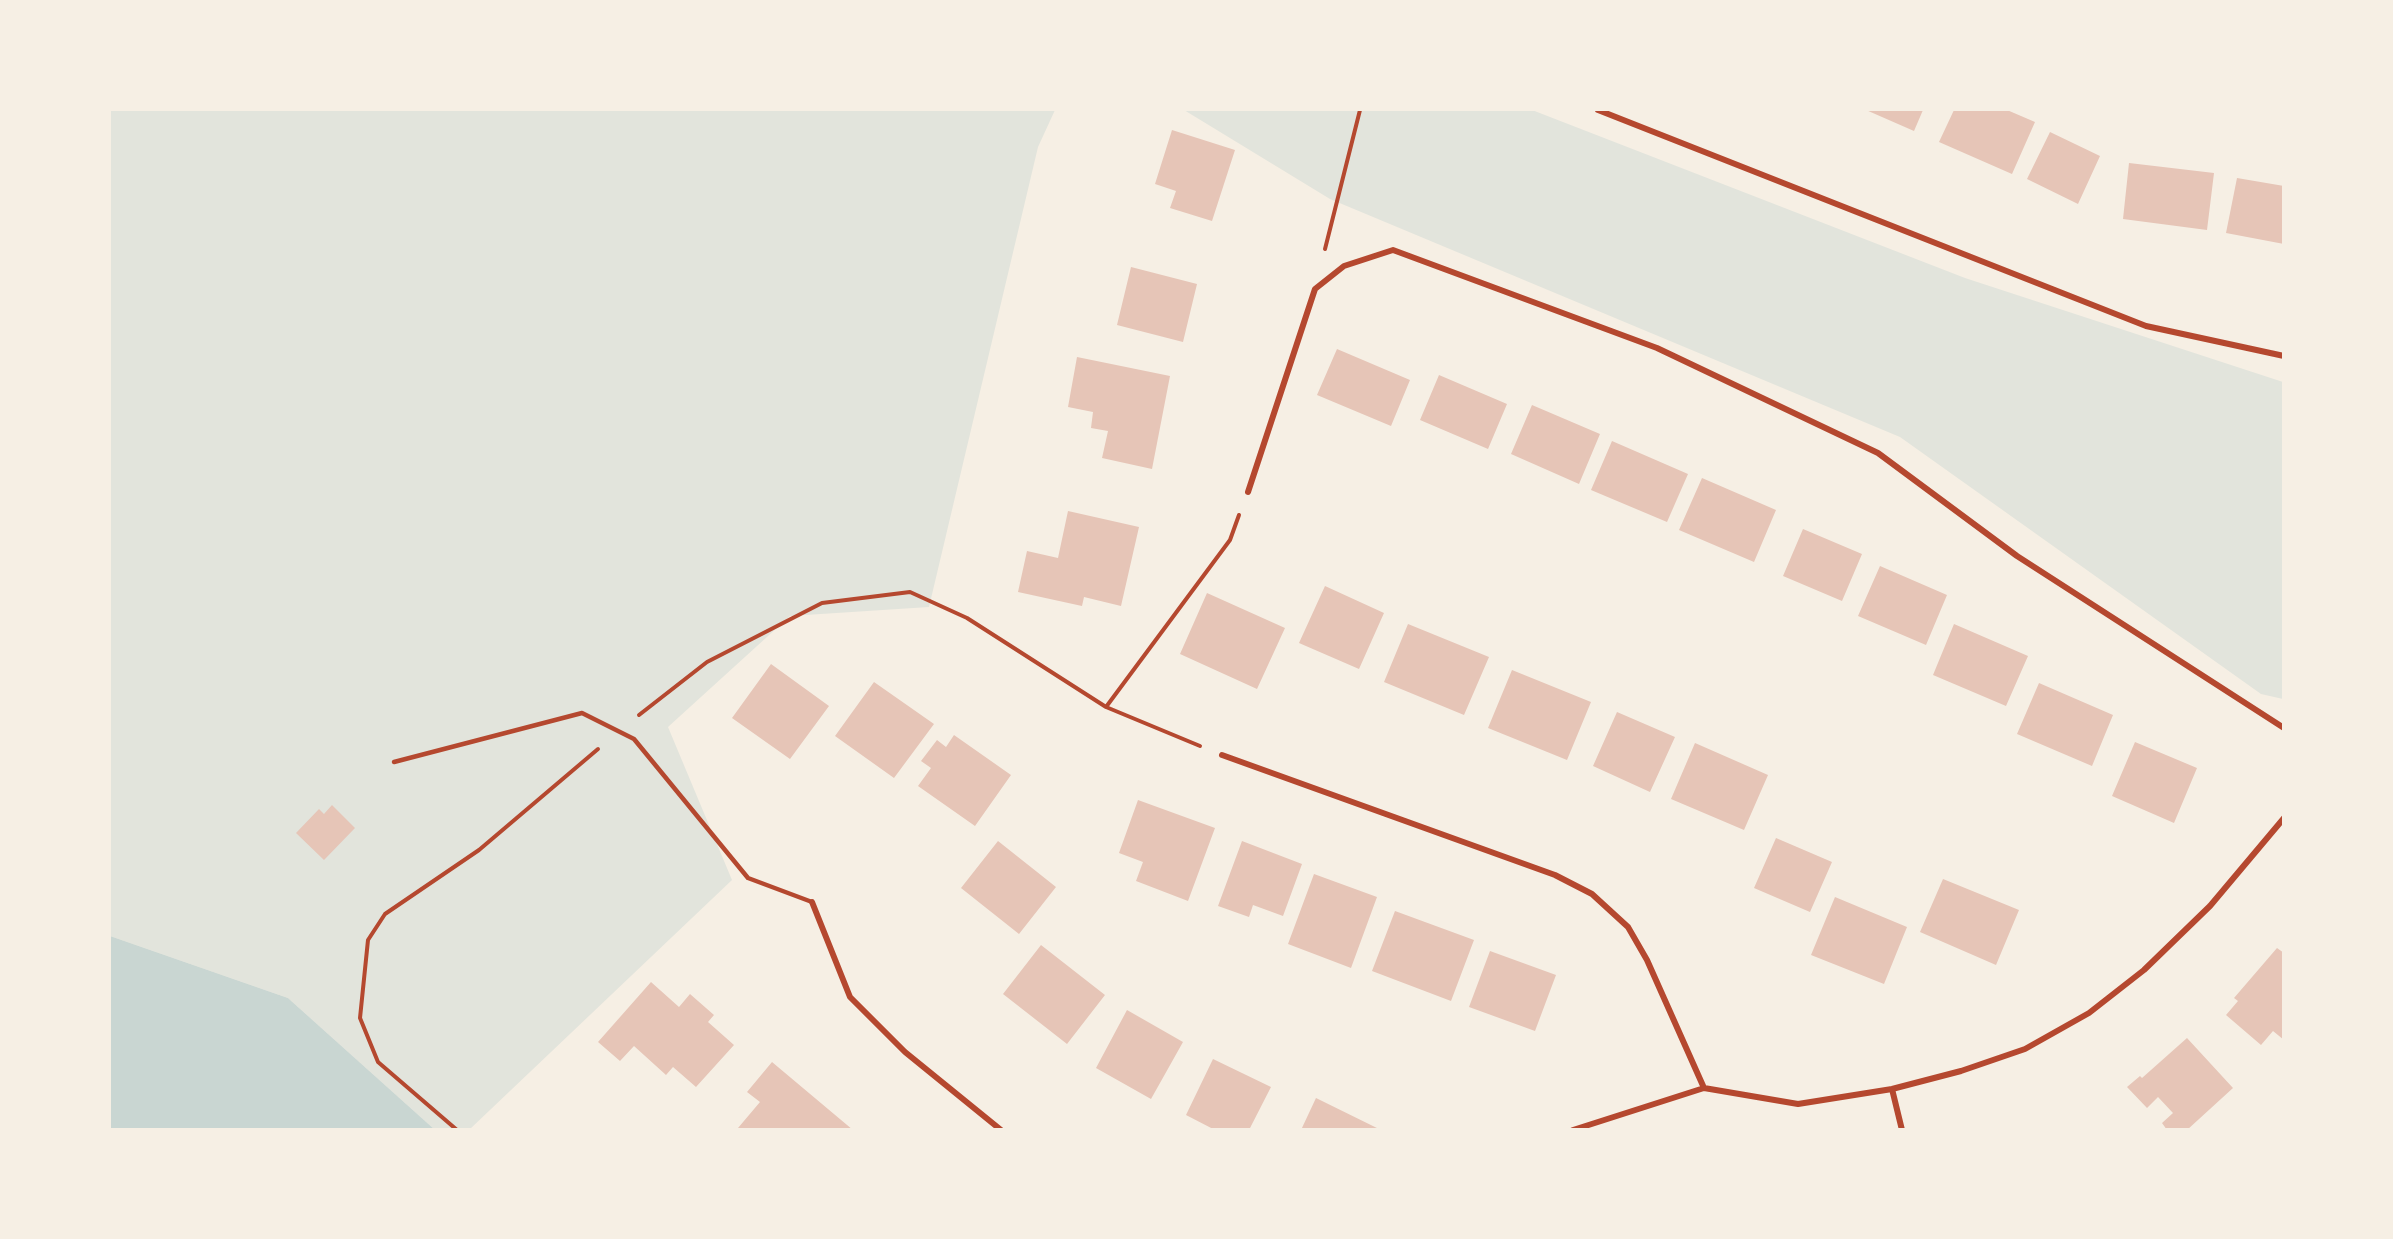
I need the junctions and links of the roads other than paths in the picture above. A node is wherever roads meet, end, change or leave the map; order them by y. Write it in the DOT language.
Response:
graph roads {
  1 [pos="1598,110"];
  2 [pos="2283,356"];
  3 [pos="1248,492"];
  4 [pos="2283,728"];
  5 [pos="1222,755"];
  6 [pos="394,762"];
  7 [pos="2283,818"];
  8 [pos="812,902"];
  9 [pos="1704,1088"];
  10 [pos="1892,1089"];
  11 [pos="1001,1130"];
  12 [pos="1573,1130"];
  13 [pos="1902,1130"];
  1 -- 2 [label="street"];
  3 -- 4 [label="street"];
  5 -- 9 [label="street"];
  6 -- 8 [label="lane"];
  7 -- 10 [label="street"];
  8 -- 11 [label="street"];
  9 -- 10 [label="street"];
  9 -- 12 [label="street"];
  10 -- 13 [label="street"];
}
